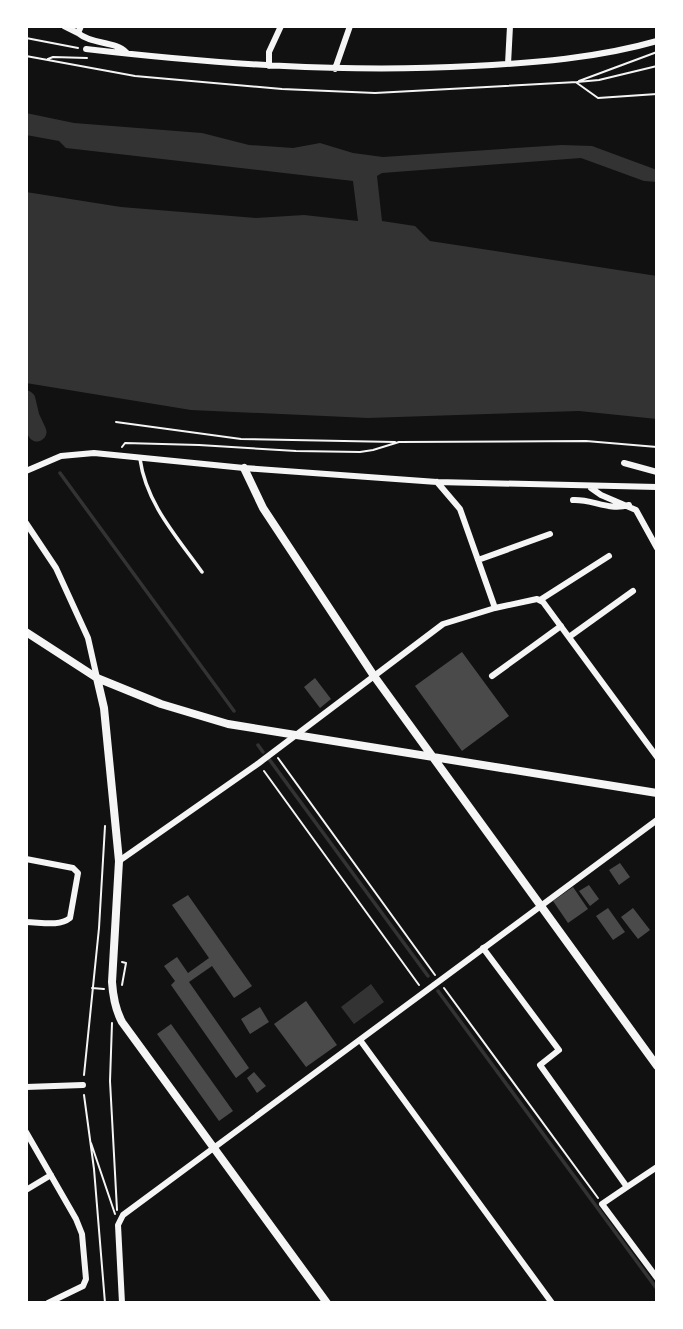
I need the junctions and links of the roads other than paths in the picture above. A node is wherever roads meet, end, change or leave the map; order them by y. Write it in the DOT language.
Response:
graph roads {
  1 [pos="64,26"];
  2 [pos="281,26"];
  3 [pos="351,26"];
  4 [pos="510,26"];
  5 [pos="79,29"];
  6 [pos="657,41"];
  7 [pos="86,49"];
  8 [pos="129,54"];
  9 [pos="508,64"];
  10 [pos="269,66"];
  11 [pos="335,69"];
  12 [pos="139,457"];
  13 [pos="624,463"];
  14 [pos="244,468"];
  15 [pos="26,471"];
  16 [pos="657,472"];
  17 [pos="437,482"];
  18 [pos="590,486"];
  19 [pos="657,487"];
  20 [pos="573,500"];
  21 [pos="629,505"];
  22 [pos="26,523"];
  23 [pos="550,534"];
  24 [pos="657,548"];
  25 [pos="609,556"];
  26 [pos="478,560"];
  27 [pos="202,572"];
  28 [pos="633,592"];
  29 [pos="540,600"];
  30 [pos="495,608"];
  31 [pos="561,626"];
  32 [pos="26,632"];
  33 [pos="569,637"];
  34 [pos="374,676"];
  35 [pos="492,677"];
  36 [pos="97,678"];
  37 [pos="293,736"];
  38 [pos="654,748"];
  39 [pos="432,757"];
  40 [pos="657,758"];
  41 [pos="657,793"];
  42 [pos="657,820"];
  43 [pos="26,859"];
  44 [pos="120,861"];
  45 [pos="540,906"];
  46 [pos="26,922"];
  47 [pos="483,948"];
  48 [pos="360,1040"];
  49 [pos="657,1066"];
  50 [pos="83,1085"];
  51 [pos="26,1087"];
  52 [pos="26,1132"];
  53 [pos="213,1147"];
  54 [pos="657,1167"];
  55 [pos="51,1175"];
  56 [pos="627,1187"];
  57 [pos="26,1190"];
  58 [pos="657,1278"];
  59 [pos="48,1303"];
  60 [pos="121,1303"];
  61 [pos="327,1303"];
  62 [pos="552,1303"];
  1 -- 5 [label="street"];
  2 -- 10 [label="street"];
  3 -- 11 [label="street"];
  4 -- 9 [label="street"];
  5 -- 8 [label="street"];
  6 -- 9 [label="street"];
  7 -- 8 [label="street"];
  8 -- 10 [label="street"];
  9 -- 11 [label="street"];
  10 -- 11 [label="street"];
  12 -- 14 [label="street"];
  12 -- 15 [label="street"];
  12 -- 27 [label="lane"];
  13 -- 16 [label="street"];
  14 -- 17 [label="street"];
  14 -- 34 [label="street"];
  17 -- 18 [label="street"];
  17 -- 26 [label="street"];
  18 -- 19 [label="street"];
  18 -- 21 [label="street"];
  20 -- 21 [label="street"];
  21 -- 24 [label="street"];
  22 -- 36 [label="street"];
  23 -- 26 [label="street"];
  25 -- 29 [label="street"];
  26 -- 30 [label="street"];
  28 -- 33 [label="street"];
  29 -- 30 [label="street"];
  29 -- 31 [label="street"];
  30 -- 34 [label="street"];
  31 -- 33 [label="street"];
  31 -- 35 [label="street"];
  32 -- 36 [label="street"];
  33 -- 38 [label="street"];
  34 -- 37 [label="street"];
  34 -- 39 [label="street"];
  36 -- 37 [label="street"];
  36 -- 44 [label="street"];
  37 -- 39 [label="street"];
  37 -- 44 [label="street"];
  38 -- 40 [label="street"];
  39 -- 41 [label="street"];
  39 -- 45 [label="street"];
  42 -- 45 [label="street"];
  43 -- 46 [label="street"];
  44 -- 53 [label="street"];
  45 -- 47 [label="street"];
  45 -- 49 [label="street"];
  47 -- 48 [label="street"];
  47 -- 56 [label="street"];
  48 -- 53 [label="street"];
  48 -- 62 [label="street"];
  50 -- 51 [label="street"];
  52 -- 55 [label="street"];
  53 -- 60 [label="street"];
  53 -- 61 [label="street"];
  54 -- 56 [label="street"];
  55 -- 57 [label="street"];
  55 -- 59 [label="street"];
  56 -- 58 [label="street"];
}
